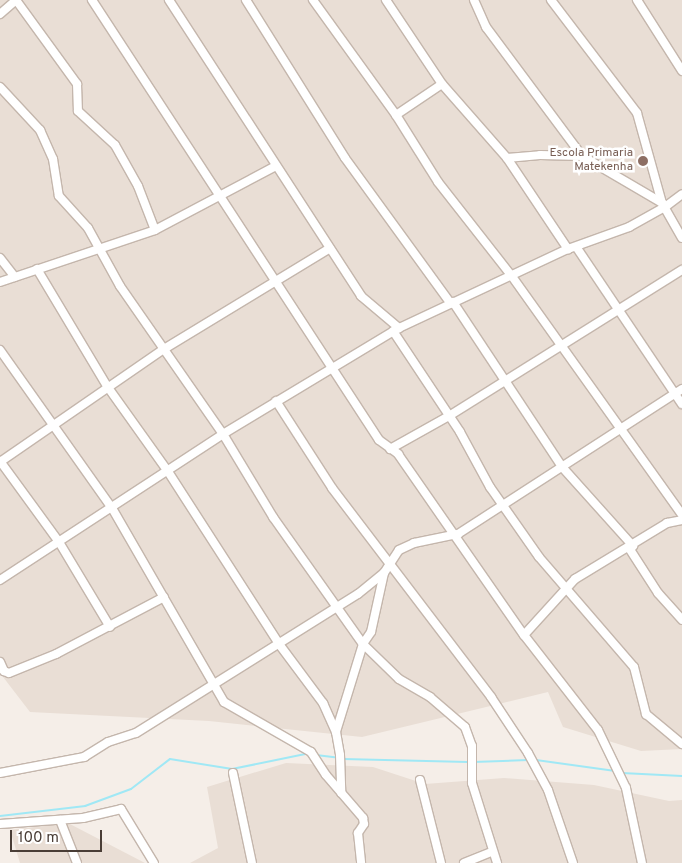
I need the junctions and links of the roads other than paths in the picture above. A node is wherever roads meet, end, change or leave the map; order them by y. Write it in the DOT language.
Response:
graph roads {
  1 [pos="16,0"];
  2 [pos="92,0"];
  3 [pos="169,0"];
  4 [pos="246,0"];
  5 [pos="313,0"];
  6 [pos="386,0"];
  7 [pos="474,0"];
  8 [pos="551,0"];
  9 [pos="637,0"];
  10 [pos="0,14"];
  11 [pos="682,71"];
  12 [pos="442,84"];
  13 [pos="0,87"];
  14 [pos="396,115"];
  15 [pos="582,156"];
  16 [pos="507,158"];
  17 [pos="276,166"];
  18 [pos="220,194"];
  19 [pos="682,194"];
  20 [pos="664,205"];
  21 [pos="155,230"];
  22 [pos="682,238"];
  23 [pos="330,248"];
  24 [pos="577,248"];
  25 [pos="568,249"];
  26 [pos="100,250"];
  27 [pos="0,258"];
  28 [pos="37,269"];
  29 [pos="682,270"];
  30 [pos="511,275"];
  31 [pos="15,277"];
  32 [pos="273,280"];
  33 [pos="0,282"];
  34 [pos="452,303"];
  35 [pos="618,311"];
  36 [pos="396,329"];
  37 [pos="560,344"];
  38 [pos="164,349"];
  39 [pos="0,350"];
  40 [pos="332,367"];
  41 [pos="504,382"];
  42 [pos="107,386"];
  43 [pos="682,389"];
  44 [pos="675,394"];
  45 [pos="276,401"];
  46 [pos="682,404"];
  47 [pos="449,416"];
  48 [pos="53,426"];
  49 [pos="620,430"];
  50 [pos="222,434"];
  51 [pos="390,449"];
  52 [pos="0,461"];
  53 [pos="563,468"];
  54 [pos="167,470"];
  55 [pos="504,506"];
  56 [pos="112,508"];
  57 [pos="682,514"];
  58 [pos="682,520"];
  59 [pos="452,536"];
  60 [pos="59,542"];
  61 [pos="631,547"];
  62 [pos="389,564"];
  63 [pos="384,573"];
  64 [pos="0,580"];
  65 [pos="568,587"];
  66 [pos="164,597"];
  67 [pos="336,608"];
  68 [pos="682,620"];
  69 [pos="110,627"];
  70 [pos="524,635"];
  71 [pos="279,644"];
  72 [pos="364,644"];
  73 [pos="0,662"];
  74 [pos="212,686"];
  75 [pos="336,732"];
  76 [pos="682,744"];
  77 [pos="0,773"];
  78 [pos="233,773"];
  79 [pos="420,780"];
  80 [pos="341,793"];
  81 [pos="60,820"];
  82 [pos="0,824"];
  83 [pos="493,851"];
  84 [pos="77,863"];
  85 [pos="154,863"];
  86 [pos="252,863"];
  87 [pos="361,863"];
  88 [pos="441,863"];
  89 [pos="464,863"];
  90 [pos="497,863"];
  91 [pos="573,863"];
  92 [pos="642,863"];
  1 -- 10 [label="street"];
  1 -- 21 [label="street"];
  2 -- 18 [label="street"];
  3 -- 17 [label="street"];
  4 -- 34 [label="street"];
  5 -- 14 [label="street"];
  6 -- 12 [label="street"];
  7 -- 15 [label="street"];
  8 -- 20 [label="street"];
  9 -- 11 [label="street"];
  12 -- 14 [label="street"];
  12 -- 16 [label="street"];
  13 -- 26 [label="street"];
  14 -- 30 [label="street"];
  15 -- 16 [label="street"];
  15 -- 20 [label="street"];
  16 -- 25 [label="street"];
  17 -- 18 [label="street"];
  17 -- 23 [label="street"];
  18 -- 21 [label="street"];
  18 -- 32 [label="street"];
  19 -- 20 [label="street"];
  20 -- 22 [label="street"];
  20 -- 24 [label="street"];
  21 -- 26 [label="street"];
  23 -- 32 [label="street"];
  23 -- 36 [label="street"];
  24 -- 25 [label="street"];
  24 -- 35 [label="street"];
  25 -- 30 [label="street"];
  26 -- 28 [label="street"];
  26 -- 38 [label="street"];
  27 -- 31 [label="street"];
  28 -- 31 [label="street"];
  28 -- 42 [label="street"];
  29 -- 35 [label="street"];
  30 -- 34 [label="street"];
  30 -- 37 [label="street"];
  31 -- 33 [label="street"];
  32 -- 38 [label="street"];
  32 -- 40 [label="street"];
  34 -- 36 [label="street"];
  34 -- 41 [label="street"];
  35 -- 37 [label="street"];
  35 -- 44 [label="street"];
  36 -- 40 [label="street"];
  36 -- 47 [label="street"];
  37 -- 41 [label="street"];
  37 -- 49 [label="street"];
  38 -- 42 [label="street"];
  38 -- 50 [label="street"];
  39 -- 48 [label="street"];
  40 -- 45 [label="street"];
  40 -- 51 [label="street"];
  41 -- 47 [label="street"];
  41 -- 53 [label="street"];
  42 -- 48 [label="street"];
  42 -- 54 [label="street"];
  43 -- 44 [label="street"];
  44 -- 46 [label="street"];
  44 -- 49 [label="street"];
  45 -- 50 [label="street"];
  45 -- 62 [label="street"];
  47 -- 51 [label="street"];
  47 -- 55 [label="street"];
  48 -- 52 [label="street"];
  48 -- 56 [label="street"];
  49 -- 53 [label="street"];
  49 -- 57 [label="street"];
  50 -- 54 [label="street"];
  50 -- 67 [label="street"];
  51 -- 59 [label="street"];
  52 -- 60 [label="street"];
  53 -- 55 [label="street"];
  53 -- 61 [label="street"];
  54 -- 56 [label="street"];
  54 -- 71 [label="street"];
  55 -- 59 [label="street"];
  55 -- 65 [label="street"];
  56 -- 60 [label="street"];
  56 -- 66 [label="street"];
  58 -- 61 [label="street"];
  59 -- 62 [label="street"];
  59 -- 70 [label="street"];
  60 -- 64 [label="street"];
  60 -- 69 [label="street"];
  61 -- 65 [label="street"];
  61 -- 68 [label="street"];
  62 -- 63 [label="street"];
  62 -- 91 [label="street"];
  63 -- 67 [label="street"];
  63 -- 72 [label="street"];
  65 -- 70 [label="street"];
  65 -- 76 [label="street"];
  66 -- 69 [label="street"];
  66 -- 74 [label="street"];
  67 -- 71 [label="street"];
  67 -- 72 [label="street"];
  69 -- 73 [label="street"];
  70 -- 92 [label="street"];
  71 -- 74 [label="street"];
  71 -- 75 [label="street"];
  72 -- 75 [label="street"];
  72 -- 83 [label="street"];
  74 -- 77 [label="street"];
  74 -- 80 [label="street"];
  75 -- 80 [label="street"];
  78 -- 86 [label="street"];
  79 -- 88 [label="street"];
  80 -- 87 [label="street"];
  81 -- 82 [label="street"];
  81 -- 84 [label="street"];
  81 -- 85 [label="street"];
  83 -- 89 [label="street"];
  83 -- 90 [label="street"];
}
